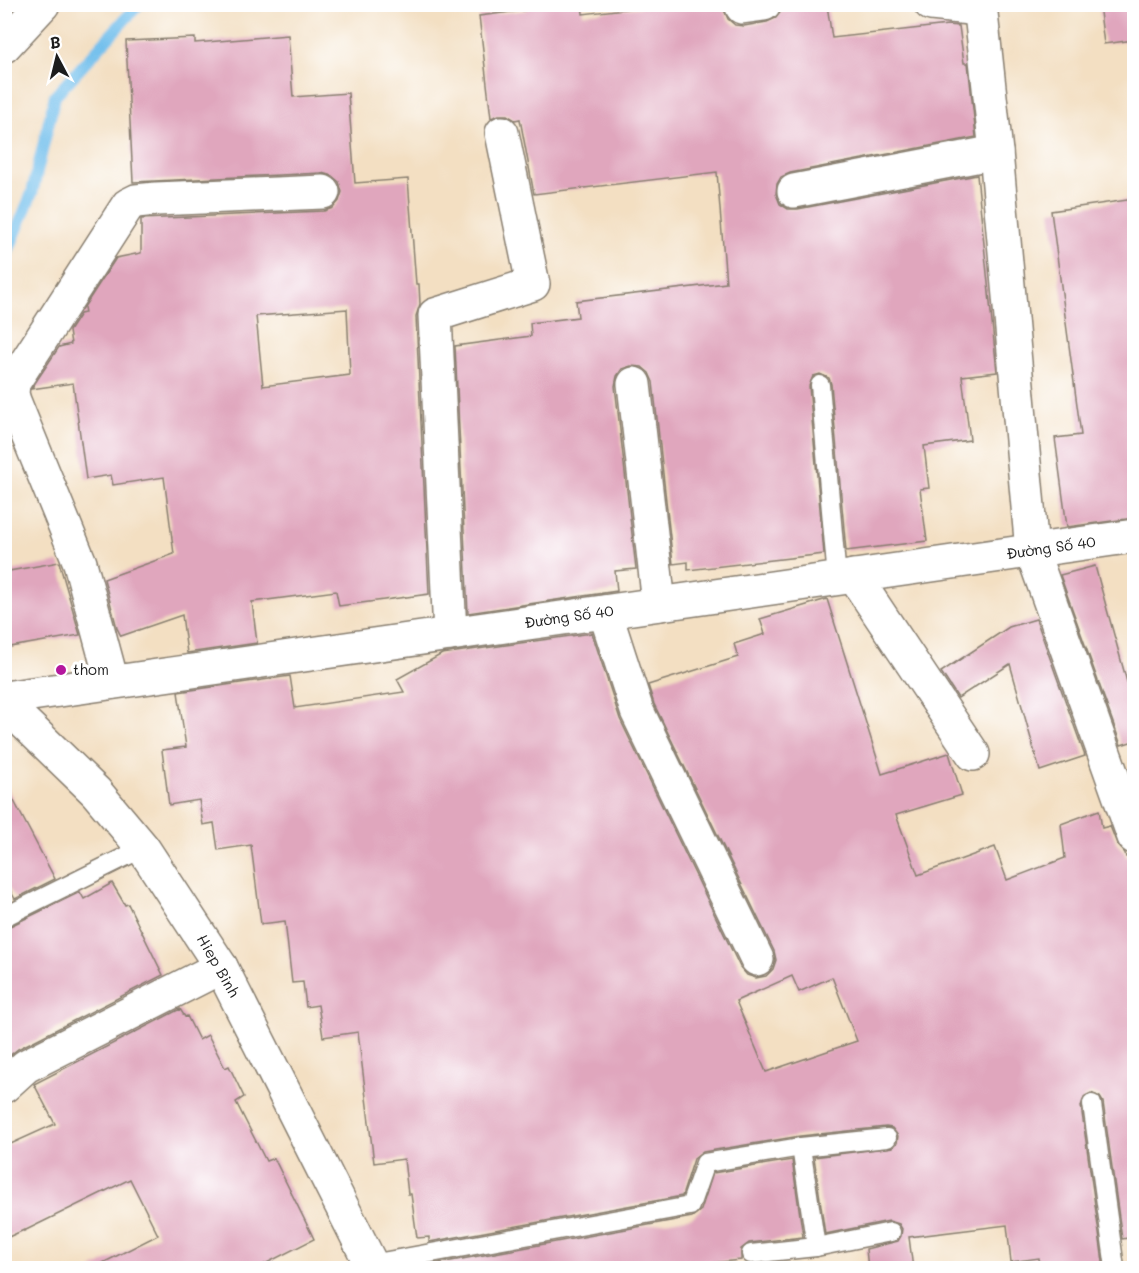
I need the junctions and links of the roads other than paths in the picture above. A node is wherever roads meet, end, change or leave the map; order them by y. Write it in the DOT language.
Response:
graph roads {
  1 [pos="44,4"];
  2 [pos="931,4"];
  3 [pos="980,7"];
  4 [pos="4,46"];
  5 [pos="502,133"];
  6 [pos="996,152"];
  7 [pos="794,191"];
  8 [pos="323,192"];
  9 [pos="634,384"];
  10 [pos="820,385"];
  11 [pos="1134,536"];
  12 [pos="1032,551"];
  13 [pos="846,578"];
  14 [pos="659,604"];
  15 [pos="605,612"];
  16 [pos="450,634"];
  17 [pos="112,682"];
  18 [pos="4,698"];
  19 [pos="4,703"];
  20 [pos="973,754"];
  21 [pos="1134,837"];
  22 [pos="143,848"];
  23 [pos="4,917"];
  24 [pos="757,959"];
  25 [pos="221,967"];
  26 [pos="4,1086"];
  27 [pos="1092,1104"];
  28 [pos="887,1138"];
  29 [pos="801,1147"];
  30 [pos="891,1232"];
  31 [pos="816,1247"];
  32 [pos="751,1254"];
  33 [pos="372,1266"];
  34 [pos="1115,1269"];
  1 -- 4 [label="street"];
  2 -- 3 [label="street"];
  3 -- 6 [label="street"];
  5 -- 16 [label="street"];
  6 -- 7 [label="street"];
  6 -- 12 [label="street"];
  8 -- 17 [label="street"];
  9 -- 14 [label="street"];
  10 -- 13 [label="lane"];
  11 -- 12 [label="street, Đường Số 40"];
  12 -- 13 [label="street, Đường Số 40"];
  12 -- 21 [label="street"];
  13 -- 14 [label="street, Đường Số 40"];
  13 -- 20 [label="street"];
  14 -- 15 [label="street, Đường Số 40"];
  15 -- 16 [label="street, Đường Số 40"];
  15 -- 24 [label="street"];
  16 -- 17 [label="street, Đường Số 40"];
  17 -- 18 [label="street, Đường Số 40"];
  19 -- 22 [label="street, Hiep Binh"];
  22 -- 23 [label="lane"];
  22 -- 25 [label="street, Hiep Binh"];
  25 -- 26 [label="street"];
  25 -- 33 [label="street, Hiep Binh"];
  27 -- 34 [label="lane"];
  28 -- 29 [label="lane"];
  29 -- 31 [label="lane"];
  29 -- 33 [label="lane"];
  30 -- 31 [label="lane"];
  31 -- 32 [label="lane"];
}
